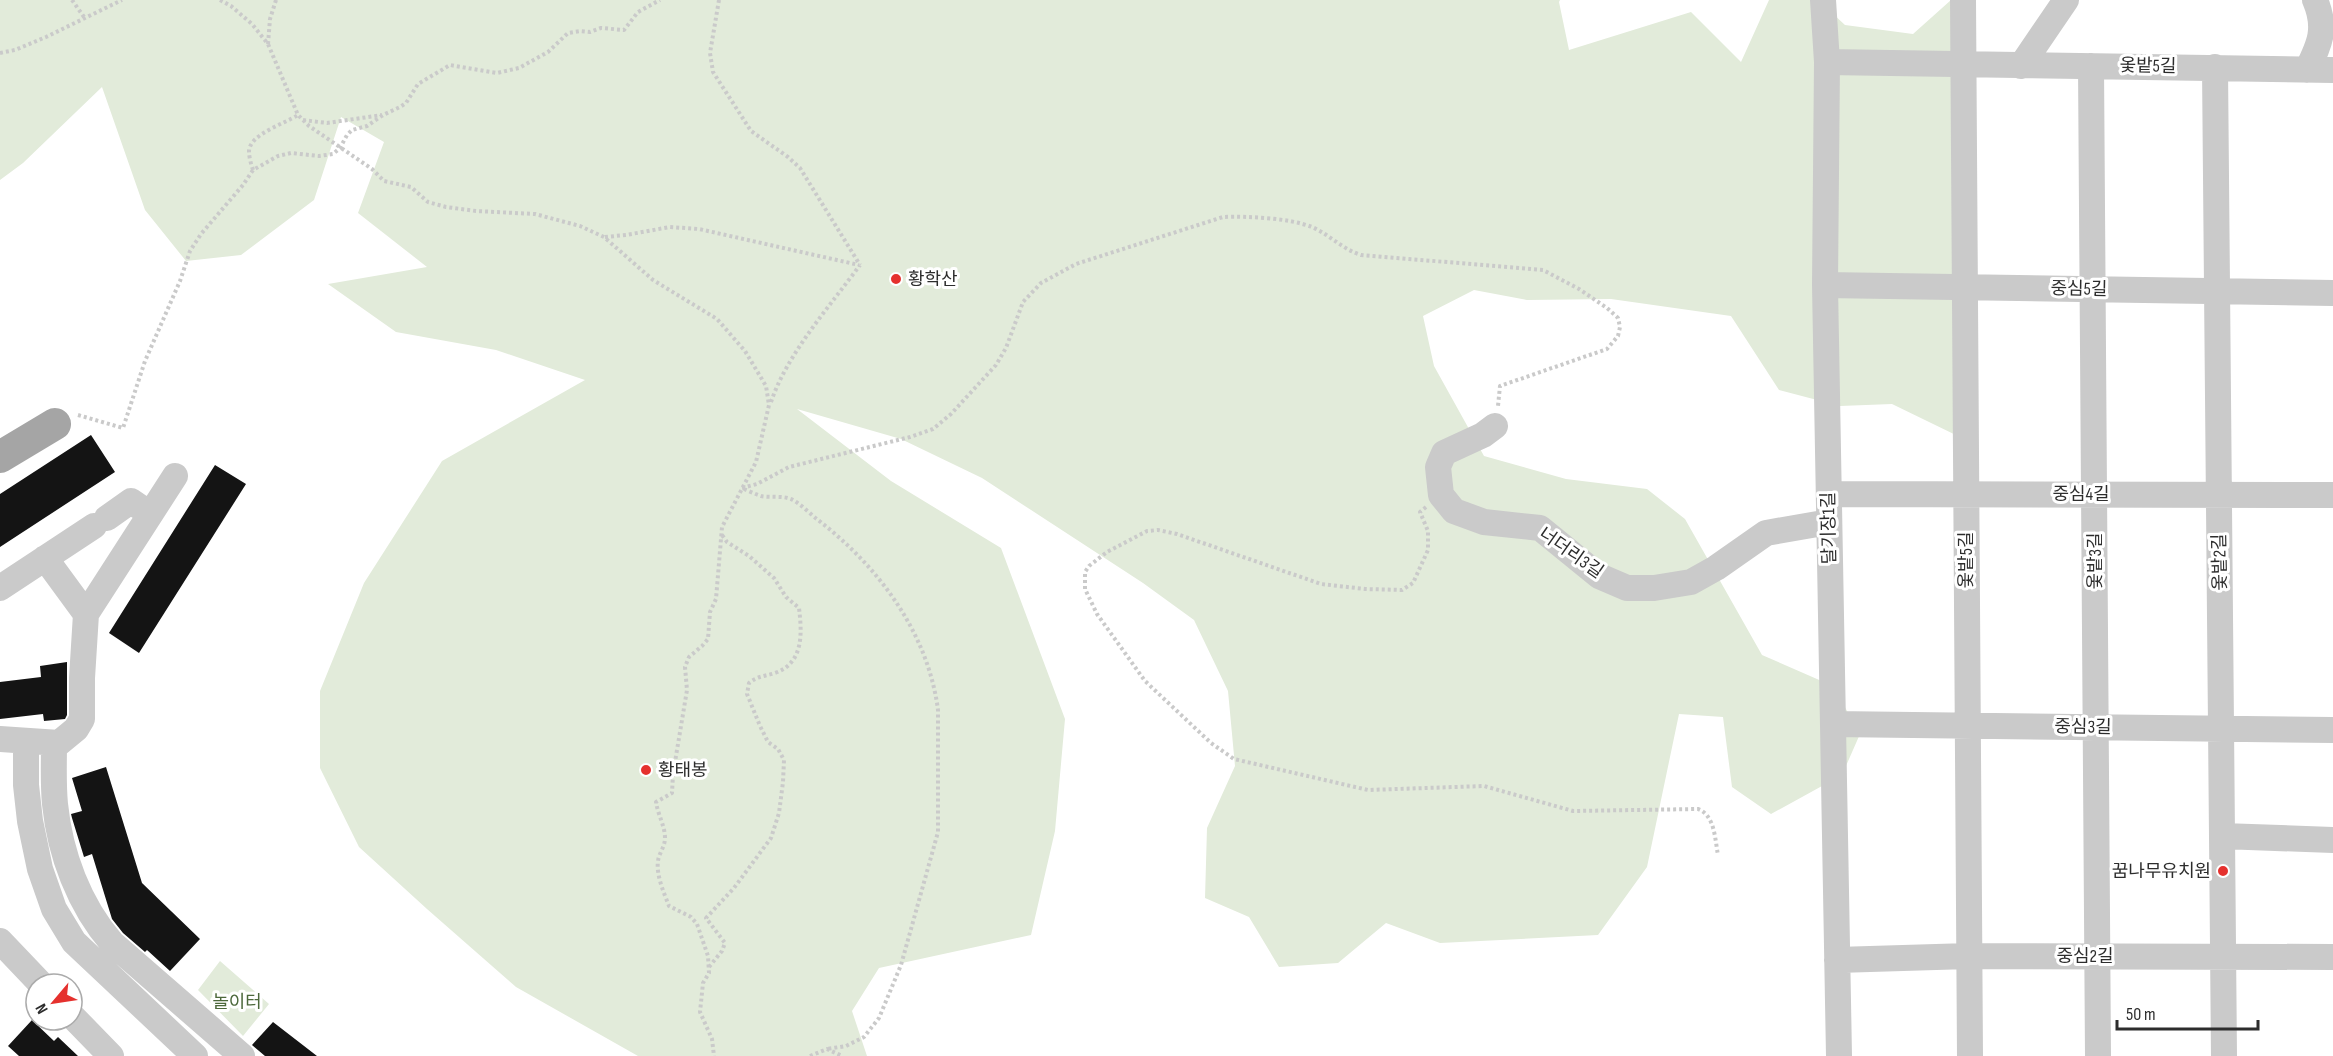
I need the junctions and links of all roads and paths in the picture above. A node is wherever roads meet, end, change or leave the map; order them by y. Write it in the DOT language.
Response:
graph roads {
  1 [pos="72,0"];
  2 [pos="122,0"];
  3 [pos="220,0"];
  4 [pos="276,0"];
  5 [pos="660,0"];
  6 [pos="719,0"];
  7 [pos="1823,0"];
  8 [pos="1963,0"];
  9 [pos="2066,0"];
  10 [pos="2315,0"];
  11 [pos="84,17"];
  12 [pos="268,44"];
  13 [pos="0,53"];
  14 [pos="1827,62"];
  15 [pos="1962,64"];
  16 [pos="2021,66"];
  17 [pos="2091,66"];
  18 [pos="2215,67"];
  19 [pos="2307,70"];
  20 [pos="2333,70"];
  21 [pos="298,115"];
  22 [pos="383,115"];
  23 [pos="303,120"];
  24 [pos="340,148"];
  25 [pos="252,170"];
  26 [pos="604,237"];
  27 [pos="860,265"];
  28 [pos="1825,285"];
  29 [pos="1964,287"];
  30 [pos="2092,289"];
  31 [pos="2217,291"];
  32 [pos="2333,293"];
  33 [pos="770,405"];
  34 [pos="55,424"];
  35 [pos="1495,426"];
  36 [pos="0,457"];
  37 [pos="175,476"];
  38 [pos="742,489"];
  39 [pos="1829,494"];
  40 [pos="1965,494"];
  41 [pos="2094,494"];
  42 [pos="1441,495"];
  43 [pos="2219,495"];
  44 [pos="2333,495"];
  45 [pos="150,514"];
  46 [pos="1829,522"];
  47 [pos="722,535"];
  48 [pos="45,558"];
  49 [pos="0,588"];
  50 [pos="86,614"];
  51 [pos="1833,724"];
  52 [pos="1967,726"];
  53 [pos="2096,727"];
  54 [pos="2221,729"];
  55 [pos="2333,730"];
  56 [pos="0,739"];
  57 [pos="26,741"];
  58 [pos="54,743"];
  59 [pos="663,773"];
  60 [pos="673,774"];
  61 [pos="2222,836"];
  62 [pos="2333,840"];
  63 [pos="1718,855"];
  64 [pos="0,941"];
  65 [pos="1969,956"];
  66 [pos="2097,956"];
  67 [pos="2223,957"];
  68 [pos="2333,957"];
  69 [pos="1837,960"];
  70 [pos="709,967"];
  71 [pos="30,972"];
  72 [pos="84,1028"];
  73 [pos="827,1049"];
  74 [pos="111,1056"];
  75 [pos="195,1056"];
  76 [pos="242,1056"];
  77 [pos="714,1056"];
  78 [pos="810,1056"];
  79 [pos="842,1056"];
  80 [pos="1839,1056"];
  81 [pos="1970,1056"];
  82 [pos="2098,1056"];
  83 [pos="2224,1056"];
  1 -- 11 [label="path"];
  2 -- 11 [label="path"];
  3 -- 12 [label="path"];
  4 -- 12 [label="path"];
  5 -- 22 [label="path"];
  6 -- 27 [label="path"];
  7 -- 14 [label="street, 달기장1길"];
  8 -- 15 [label="street, 옻밭5길"];
  9 -- 16 [label="street"];
  10 -- 19 [label="street"];
  11 -- 13 [label="path"];
  12 -- 21 [label="path"];
  14 -- 15 [label="street, 옻밭5길"];
  14 -- 28 [label="street, 달기장1길"];
  15 -- 16 [label="street, 옻밭5길"];
  15 -- 29 [label="street, 옻밭5길"];
  16 -- 17 [label="street, 옻밭5길"];
  17 -- 18 [label="street, 옻밭5길"];
  17 -- 30 [label="street, 옻밭3길"];
  18 -- 19 [label="street, 옻밭5길"];
  18 -- 31 [label="street, 옻밭2길"];
  19 -- 20 [label="street, 옻밭5길"];
  21 -- 23 [label="path"];
  21 -- 25 [label="path"];
  22 -- 23 [label="path"];
  22 -- 24 [label="path"];
  23 -- 24 [label="path"];
  24 -- 25 [label="path"];
  24 -- 26 [label="path"];
  25 -- 34 [label="path"];
  26 -- 27 [label="path"];
  26 -- 33 [label="path"];
  27 -- 33 [label="path"];
  28 -- 29 [label="street, 중심5길"];
  28 -- 39 [label="street, 달기장1길"];
  29 -- 30 [label="street, 중심5길"];
  29 -- 40 [label="street, 옻밭5길"];
  30 -- 31 [label="street, 중심5길"];
  30 -- 41 [label="street, 옻밭3길"];
  31 -- 32 [label="street, 중심5길"];
  31 -- 43 [label="street, 옻밭2길"];
  33 -- 38 [label="path"];
  34 -- 36 [label="main road"];
  35 -- 38 [label="path"];
  35 -- 42 [label="street"];
  37 -- 45 [label="street"];
  38 -- 47 [label="path"];
  38 -- 73 [label="path"];
  39 -- 40 [label="street, 중심4길"];
  39 -- 46 [label="street, 달기장1길"];
  40 -- 41 [label="street, 중심4길"];
  40 -- 52 [label="street, 옻밭5길"];
  41 -- 43 [label="street, 중심4길"];
  41 -- 53 [label="street, 옻밭3길"];
  42 -- 46 [label="street, 너더리3길"];
  42 -- 63 [label="path"];
  43 -- 44 [label="street, 중심4길"];
  43 -- 54 [label="street, 옻밭2길"];
  45 -- 48 [label="street"];
  45 -- 50 [label="street"];
  46 -- 51 [label="street, 달기장1길"];
  47 -- 60 [label="path"];
  47 -- 70 [label="path"];
  48 -- 49 [label="street"];
  48 -- 50 [label="street"];
  50 -- 58 [label="street"];
  51 -- 52 [label="street, 중심3길"];
  51 -- 69 [label="street, 달기장1길"];
  52 -- 53 [label="street, 중심3길"];
  52 -- 65 [label="street, 옻밭5길"];
  53 -- 54 [label="street, 중심3길"];
  53 -- 66 [label="street, 옻밭3길"];
  54 -- 55 [label="street, 중심3길"];
  54 -- 61 [label="street, 옻밭2길"];
  56 -- 57 [label="street"];
  57 -- 58 [label="street"];
  57 -- 75 [label="street"];
  58 -- 76 [label="street"];
  59 -- 60 [label="path"];
  60 -- 70 [label="path"];
  61 -- 62 [label="street"];
  61 -- 67 [label="street, 옻밭2길"];
  64 -- 71 [label="street"];
  65 -- 66 [label="street, 중심2길"];
  65 -- 69 [label="street, 중심2길"];
  65 -- 81 [label="street, 옻밭5길"];
  66 -- 67 [label="street, 중심2길"];
  66 -- 82 [label="street, 옻밭3길"];
  67 -- 68 [label="street, 중심2길"];
  67 -- 83 [label="street, 옻밭2길"];
  69 -- 80 [label="street, 달기장1길"];
  70 -- 77 [label="path"];
  72 -- 74 [label="street"];
  73 -- 78 [label="path"];
  73 -- 79 [label="path"];
}
